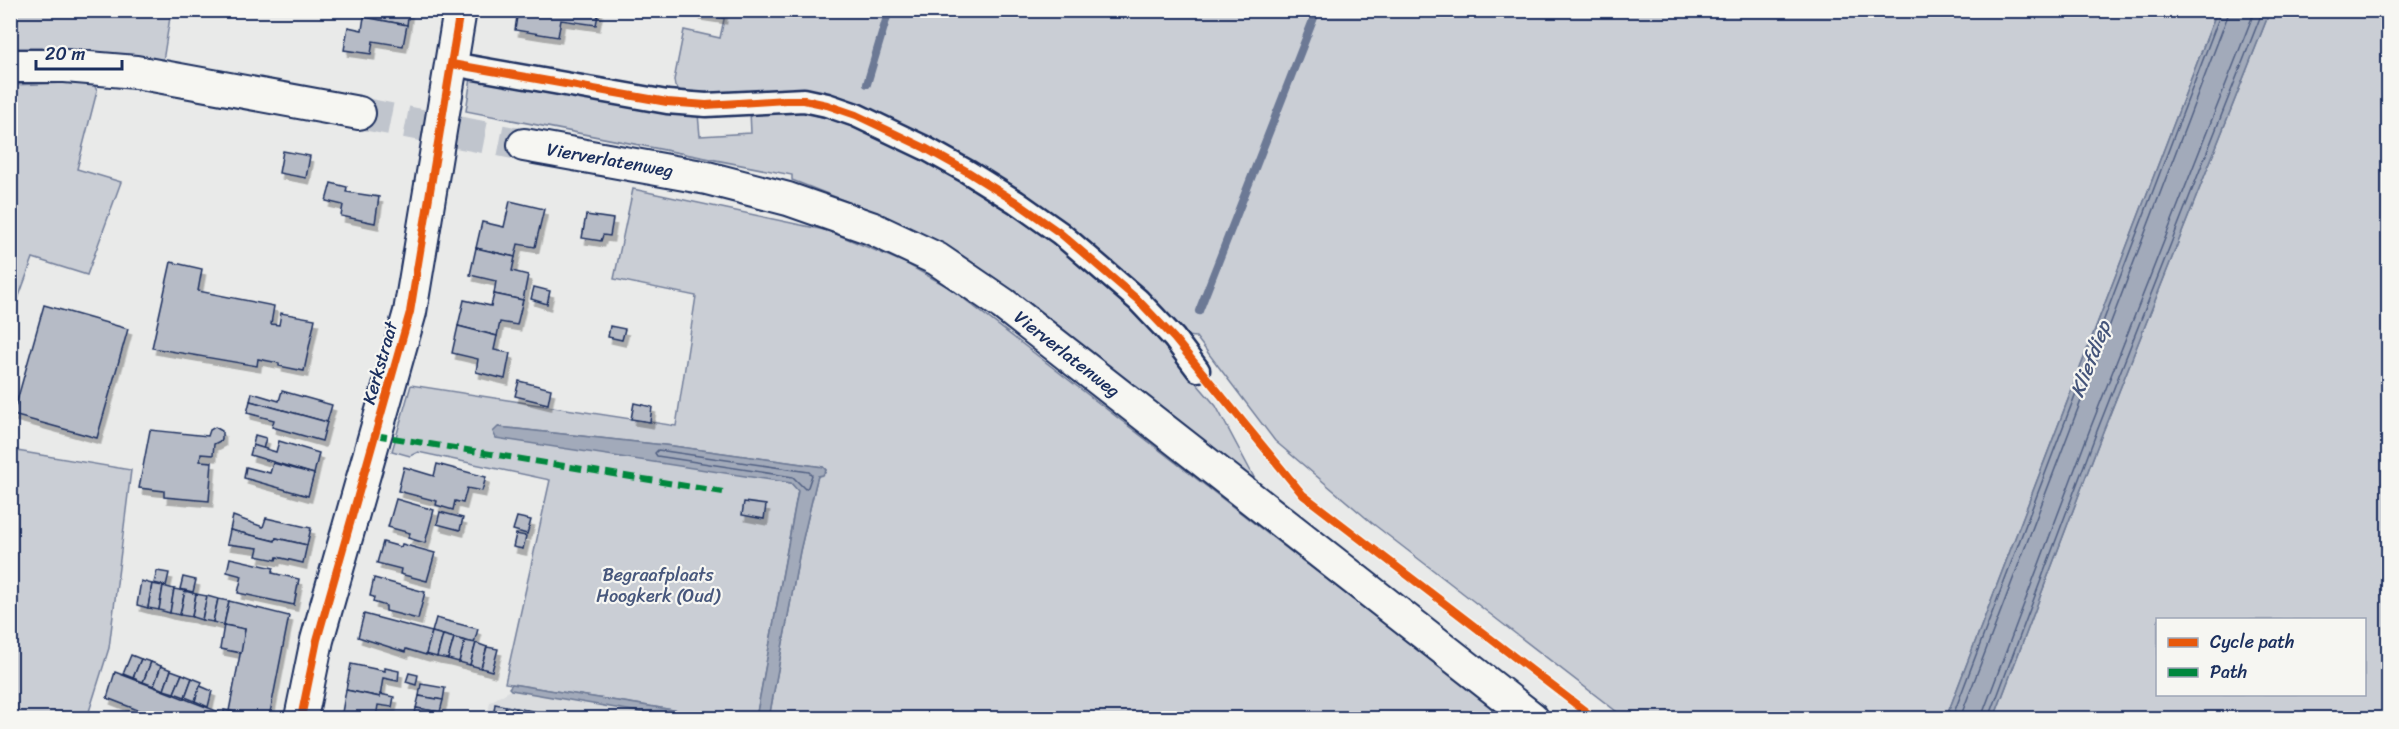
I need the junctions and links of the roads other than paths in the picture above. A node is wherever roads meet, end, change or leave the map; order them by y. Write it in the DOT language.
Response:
graph roads {
  1 [pos="460,10"];
  2 [pos="452,64"];
  3 [pos="10,66"];
  4 [pos="359,113"];
  5 [pos="524,145"];
  6 [pos="1198,370"];
  7 [pos="301,718"];
  8 [pos="1532,718"];
  1 -- 2 [label="main road, Kerkstraat"];
  2 -- 6 [label="street"];
  2 -- 7 [label="main road, Kerkstraat"];
  3 -- 4 [label="main road"];
  5 -- 8 [label="main road, Vierverlatenweg"];
}
